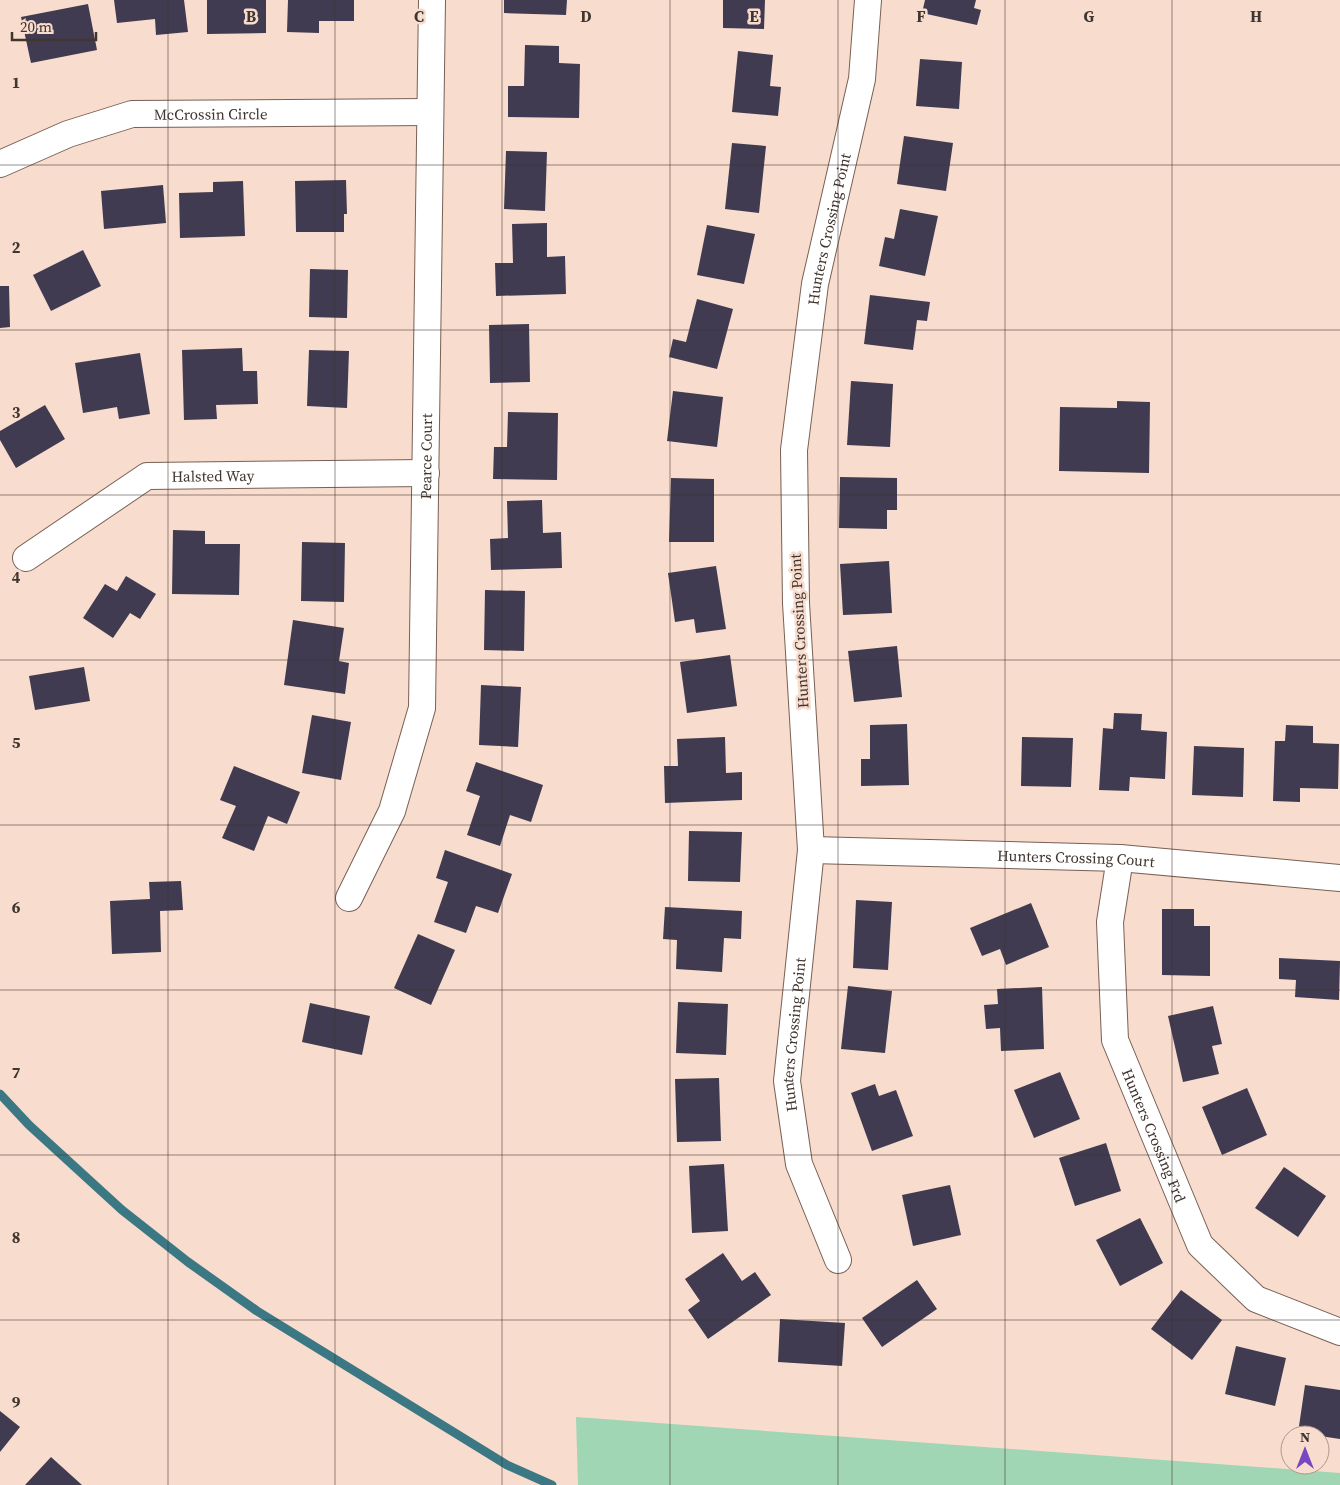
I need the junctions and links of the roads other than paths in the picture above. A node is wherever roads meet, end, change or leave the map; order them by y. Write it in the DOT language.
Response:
graph roads {
  1 [pos="432,0"];
  2 [pos="868,0"];
  3 [pos="430,112"];
  4 [pos="0,164"];
  5 [pos="426,473"];
  6 [pos="26,558"];
  7 [pos="811,850"];
  8 [pos="1120,858"];
  9 [pos="1340,878"];
  10 [pos="349,898"];
  11 [pos="838,1260"];
  12 [pos="1340,1332"];
  1 -- 3 [label="street, Pearce Court"];
  2 -- 7 [label="street, Hunters Crossing Point"];
  3 -- 4 [label="street, McCrossin Circle"];
  3 -- 5 [label="street, Pearce Court"];
  5 -- 6 [label="street, Halsted Way"];
  5 -- 10 [label="street, Pearce Court"];
  7 -- 8 [label="street, Hunters Crossing Court"];
  7 -- 11 [label="street, Hunters Crossing Point"];
  8 -- 9 [label="street, Hunters Crossing Court"];
  8 -- 12 [label="street, Hunters Crossing Frd"];
}
